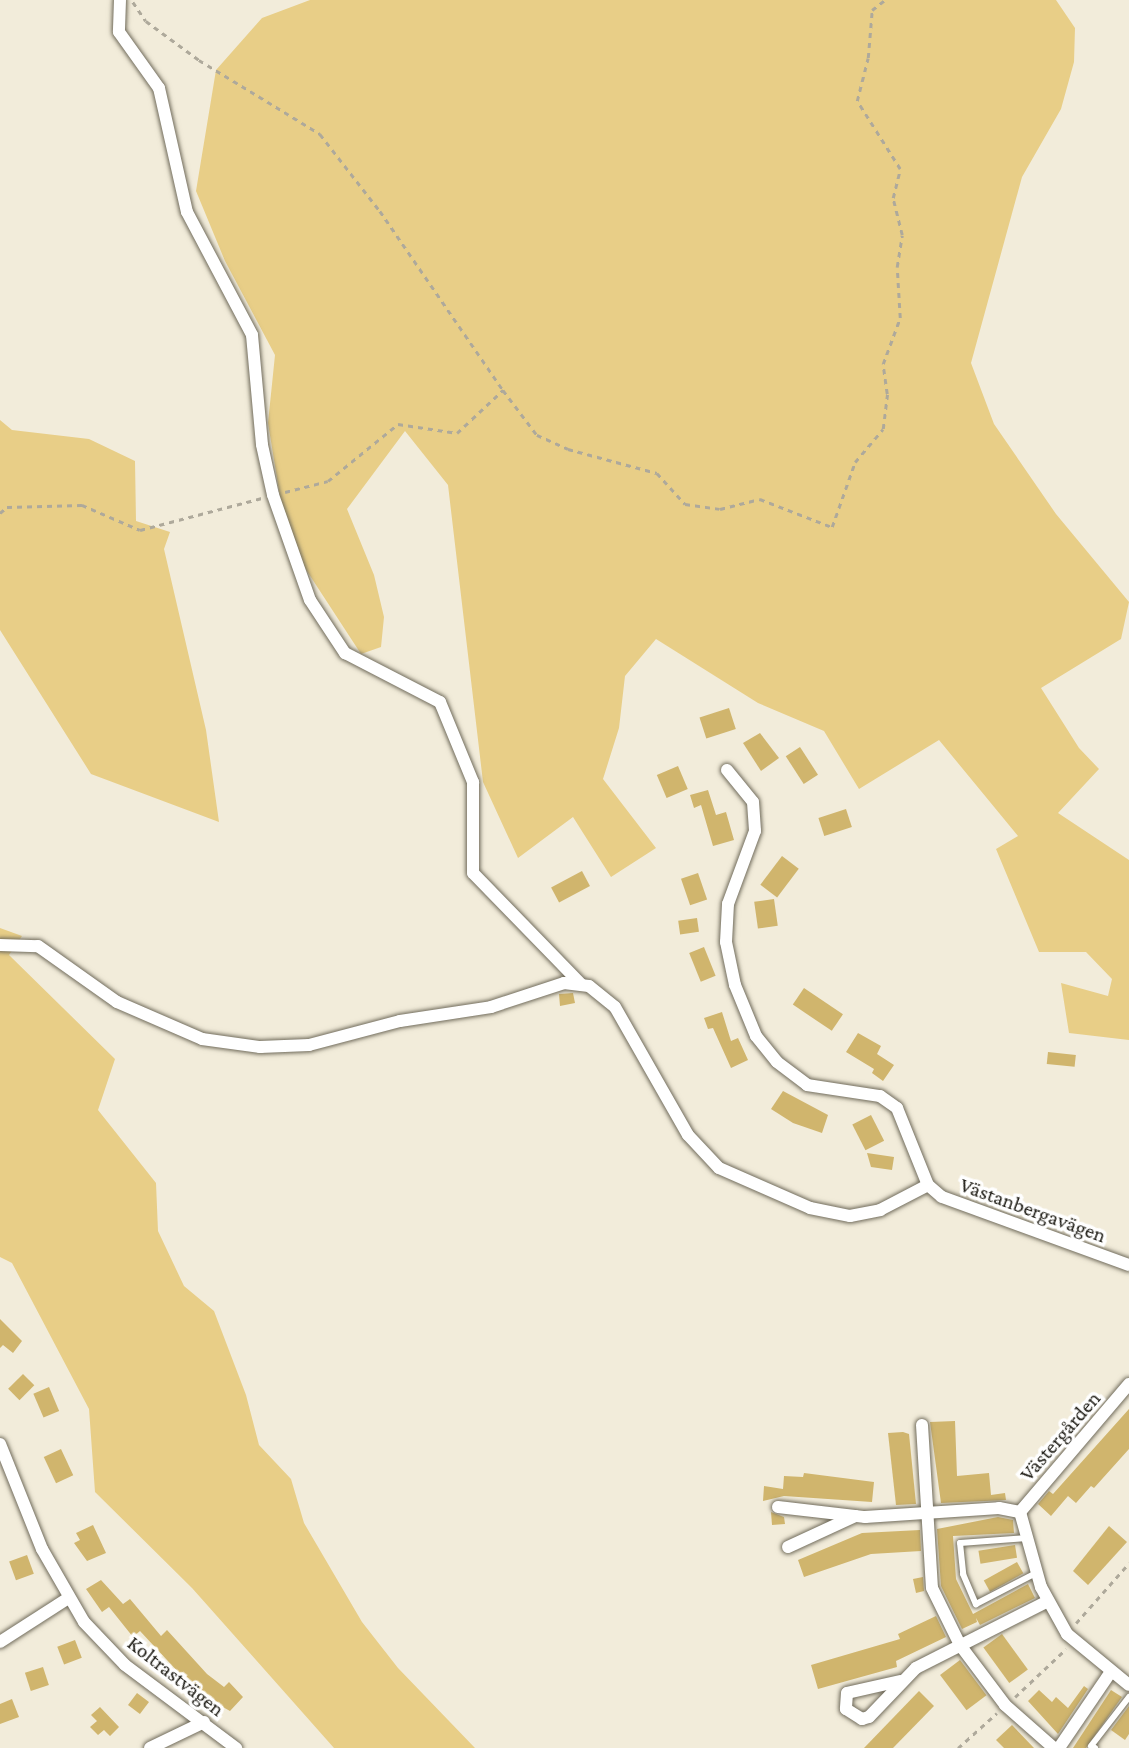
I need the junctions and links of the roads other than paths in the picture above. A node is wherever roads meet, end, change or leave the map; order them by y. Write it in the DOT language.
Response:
graph roads {
  1 [pos="120,0"];
  2 [pos="727,770"];
  3 [pos="0,946"];
  4 [pos="582,985"];
  5 [pos="928,1185"];
  6 [pos="1129,1265"];
  7 [pos="1129,1384"];
  8 [pos="922,1425"];
  9 [pos="0,1444"];
  10 [pos="778,1507"];
  11 [pos="1020,1512"];
  12 [pos="926,1513"];
  13 [pos="855,1516"];
  14 [pos="1027,1538"];
  15 [pos="788,1546"];
  16 [pos="1038,1573"];
  17 [pos="67,1599"];
  18 [pos="1048,1601"];
  19 [pos="0,1642"];
  20 [pos="960,1645"];
  21 [pos="1110,1673"];
  22 [pos="900,1681"];
  23 [pos="1129,1685"];
  24 [pos="1129,1697"];
  25 [pos="204,1722"];
  26 [pos="150,1748"];
  27 [pos="236,1748"];
  28 [pos="1057,1748"];
  29 [pos="1095,1748"];
  1 -- 4 [label="street"];
  2 -- 5 [label="street"];
  3 -- 4 [label="street"];
  4 -- 5 [label="street"];
  5 -- 6 [label="street, Västanbergavägen"];
  7 -- 11 [label="street, Västergården"];
  8 -- 12 [label="street"];
  9 -- 17 [label="street, Koltrastvägen"];
  10 -- 13 [label="street, Västergården"];
  11 -- 12 [label="street, Västergården"];
  11 -- 14 [label="street, Västergården"];
  12 -- 13 [label="street, Västergården"];
  12 -- 20 [label="street"];
  13 -- 15 [label="street"];
  14 -- 16 [label="street, Västergården"];
  14 -- 16 [label="lane"];
  16 -- 18 [label="street, Västergården"];
  17 -- 19 [label="street"];
  17 -- 25 [label="street, Koltrastvägen"];
  18 -- 20 [label="street"];
  18 -- 21 [label="street, Västergården"];
  20 -- 22 [label="street"];
  20 -- 28 [label="street"];
  21 -- 23 [label="street, Västergården"];
  21 -- 28 [label="street"];
  24 -- 29 [label="lane"];
  25 -- 26 [label="street"];
  25 -- 27 [label="street, Koltrastvägen"];
}
